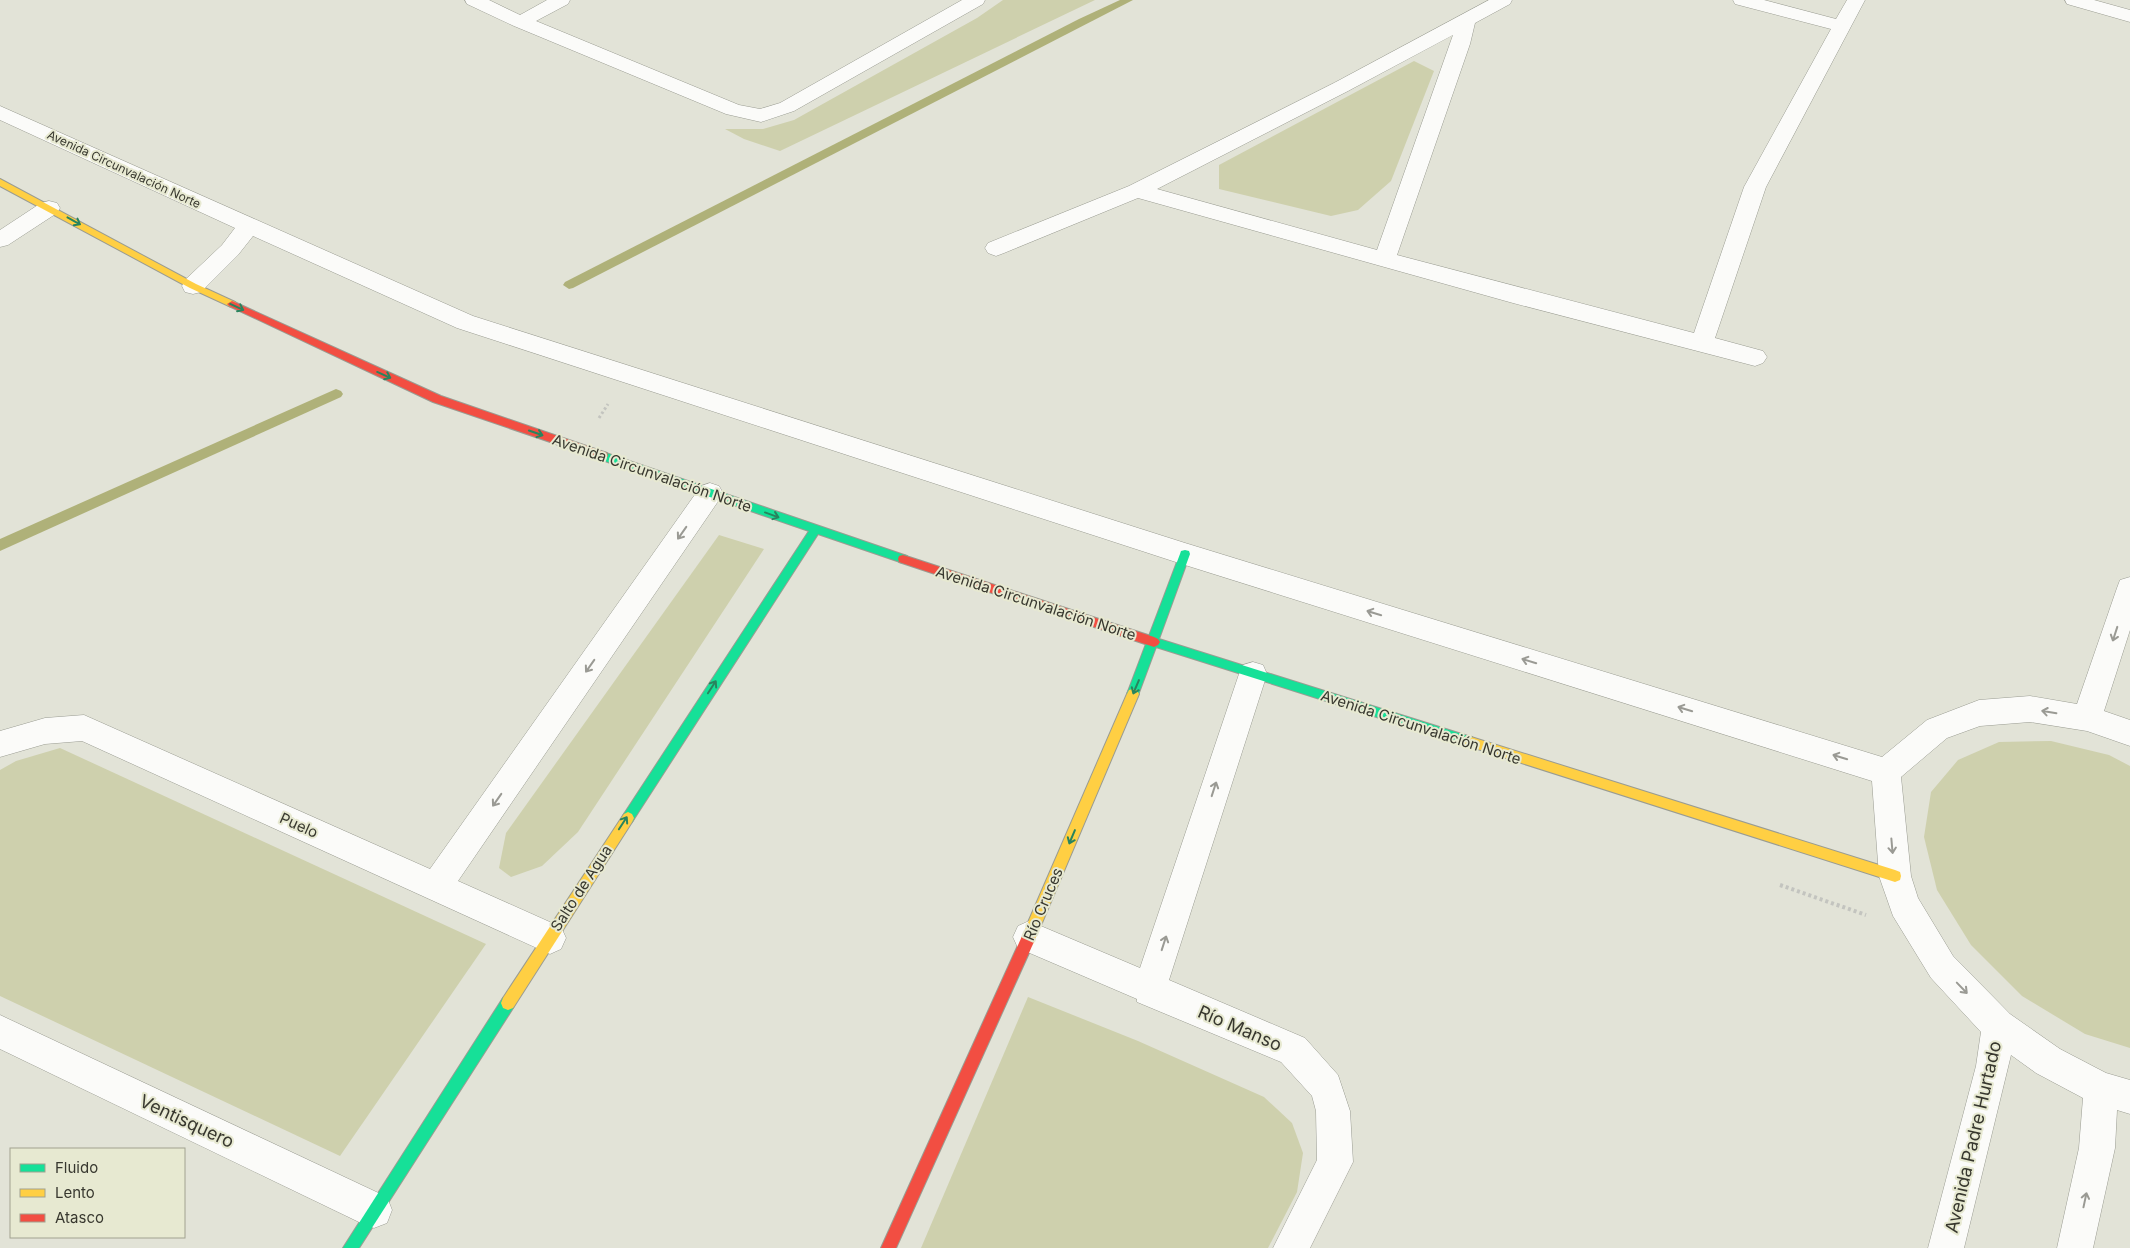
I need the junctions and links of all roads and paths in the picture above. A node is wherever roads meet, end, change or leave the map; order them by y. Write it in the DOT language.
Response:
graph roads {
  1 [pos="474,0"];
  2 [pos="561,0"];
  3 [pos="976,0"];
  4 [pos="1503,0"];
  5 [pos="1742,0"];
  6 [pos="1856,0"];
  7 [pos="2074,0"];
  8 [pos="2130,16"];
  9 [pos="1466,20"];
  10 [pos="522,22"];
  11 [pos="1841,26"];
  12 [pos="0,112"];
  13 [pos="0,182"];
  14 [pos="1137,190"];
  15 [pos="50,208"];
  16 [pos="249,226"];
  17 [pos="0,240"];
  18 [pos="996,248"];
  19 [pos="1384,260"];
  20 [pos="192,286"];
  21 [pos="1702,343"];
  22 [pos="1755,357"];
  23 [pos="710,493"];
  24 [pos="815,530"];
  25 [pos="1185,554"];
  26 [pos="2130,588"];
  27 [pos="1154,642"];
  28 [pos="1253,674"];
  29 [pos="2087,718"];
  30 [pos="2130,734"];
  31 [pos="0,744"];
  32 [pos="1886,772"];
  33 [pos="1895,876"];
  34 [pos="436,887"];
  35 [pos="1030,937"];
  36 [pos="550,938"];
  37 [pos="1149,990"];
  38 [pos="1998,1026"];
  39 [pos="0,1032"];
  40 [pos="2115,1093"];
  41 [pos="374,1210"];
  42 [pos="350,1248"];
  43 [pos="888,1248"];
  44 [pos="1291,1248"];
  45 [pos="1946,1248"];
  46 [pos="2075,1248"];
  1 -- 10 [label="street"];
  2 -- 10 [label="street"];
  3 -- 10 [label="street"];
  4 -- 9 [label="street"];
  5 -- 11 [label="street"];
  6 -- 11 [label="street"];
  7 -- 8 [label="street"];
  9 -- 14 [label="street"];
  9 -- 19 [label="street"];
  11 -- 21 [label="street"];
  12 -- 16 [label="street, Avenida Circunvalación Norte"];
  13 -- 15 [label="street, Avenida Circunvalación Norte"];
  14 -- 18 [label="street"];
  14 -- 19 [label="street"];
  15 -- 17 [label="street"];
  15 -- 20 [label="street, Avenida Circunvalación Norte, one-way"];
  16 -- 20 [label="street"];
  16 -- 25 [label="street, Avenida Circunvalación Norte"];
  19 -- 21 [label="street"];
  20 -- 23 [label="street, Avenida Circunvalación Norte, one-way"];
  21 -- 22 [label="street"];
  23 -- 24 [label="street, Avenida Circunvalación Norte, one-way"];
  23 -- 34 [label="street, one-way"];
  24 -- 27 [label="street, Avenida Circunvalación Norte"];
  36 -- 24 [label="street, Salto de Agua, one-way"];
  25 -- 27 [label="street, Río Cruces"];
  32 -- 25 [label="street, Avenida Circunvalación Norte, one-way"];
  26 -- 29 [label="street, one-way"];
  27 -- 28 [label="street, Avenida Circunvalación Norte"];
  27 -- 35 [label="street, Río Cruces, one-way"];
  28 -- 33 [label="street, Avenida Circunvalación Norte"];
  37 -- 28 [label="street, one-way"];
  29 -- 30 [label="street"];
  29 -- 32 [label="street, one-way"];
  31 -- 34 [label="street, Puelo"];
  32 -- 33 [label="street, one-way"];
  33 -- 38 [label="street, one-way"];
  34 -- 36 [label="street, Puelo"];
  35 -- 37 [label="street, Río Manso"];
  35 -- 43 [label="street, Río Cruces"];
  36 -- 41 [label="street, Salto de Agua"];
  37 -- 44 [label="street, Río Manso"];
  38 -- 40 [label="street"];
  38 -- 45 [label="street, Avenida Padre Hurtado"];
  39 -- 41 [label="street, Ventisquero"];
  46 -- 40 [label="street, one-way"];
  41 -- 42 [label="street, Salto de Agua"];
}
